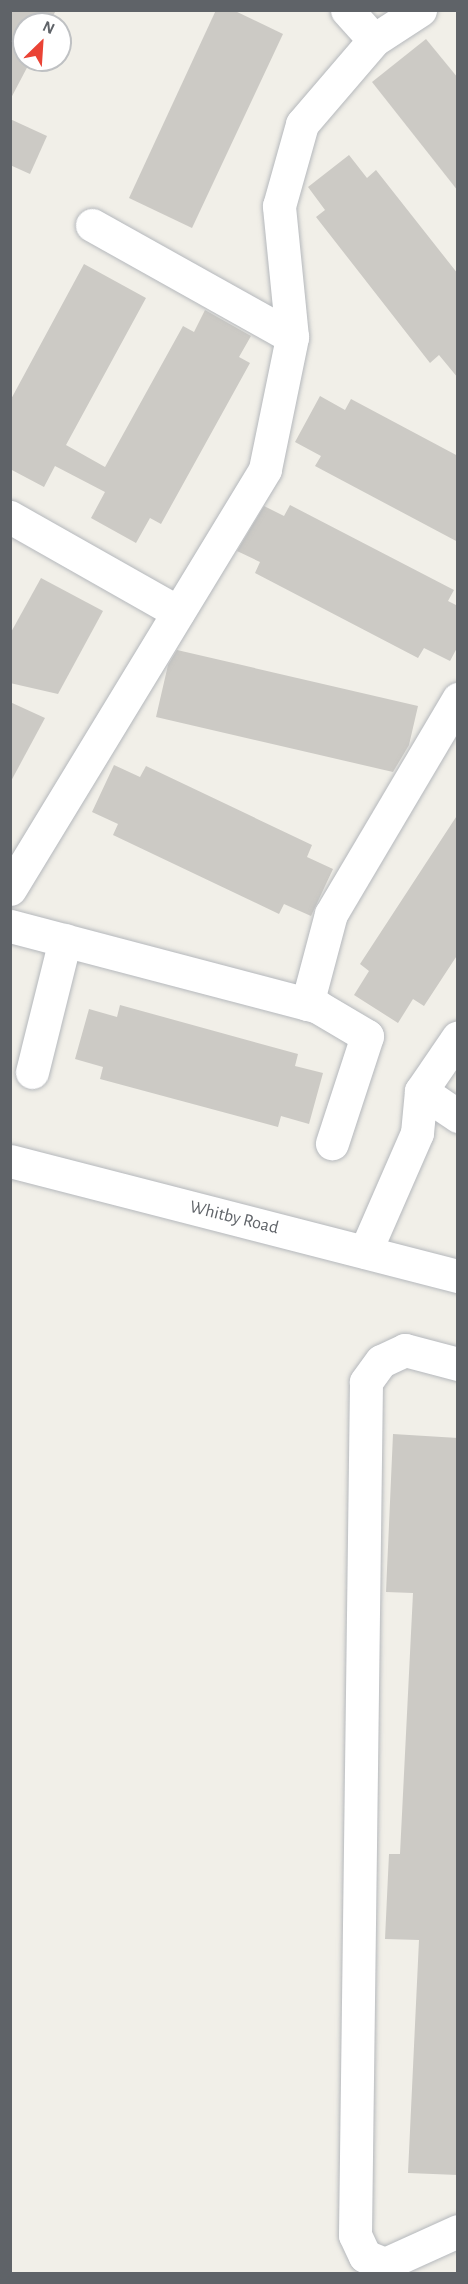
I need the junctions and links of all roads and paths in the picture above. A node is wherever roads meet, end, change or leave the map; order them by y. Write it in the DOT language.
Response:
graph roads {
  1 [pos="347,10"];
  2 [pos="420,10"];
  3 [pos="374,40"];
  4 [pos="92,225"];
  5 [pos="292,337"];
  6 [pos="10,517"];
  7 [pos="178,612"];
  8 [pos="453,719"];
  9 [pos="20,854"];
  10 [pos="10,889"];
  11 [pos="10,926"];
  12 [pos="65,940"];
  13 [pos="307,1004"];
  14 [pos="458,1037"];
  15 [pos="32,1072"];
  16 [pos="421,1091"];
  17 [pos="458,1116"];
  18 [pos="332,1143"];
  19 [pos="10,1161"];
  20 [pos="365,1252"];
  21 [pos="458,1276"];
  22 [pos="458,1364"];
  23 [pos="458,2231"];
  1 -- 3 [label="street"];
  2 -- 3 [label="street"];
  3 -- 5 [label="street"];
  4 -- 5 [label="street"];
  5 -- 7 [label="street"];
  6 -- 7 [label="street"];
  7 -- 9 [label="street"];
  8 -- 13 [label="street"];
  9 -- 10 [label="street"];
  11 -- 12 [label="street"];
  12 -- 13 [label="street"];
  12 -- 15 [label="street"];
  13 -- 18 [label="street"];
  14 -- 16 [label="street"];
  16 -- 17 [label="street"];
  16 -- 20 [label="street"];
  19 -- 20 [label="street, Whitby Road"];
  20 -- 21 [label="street, Whitby Road"];
  22 -- 23 [label="street"];
}
